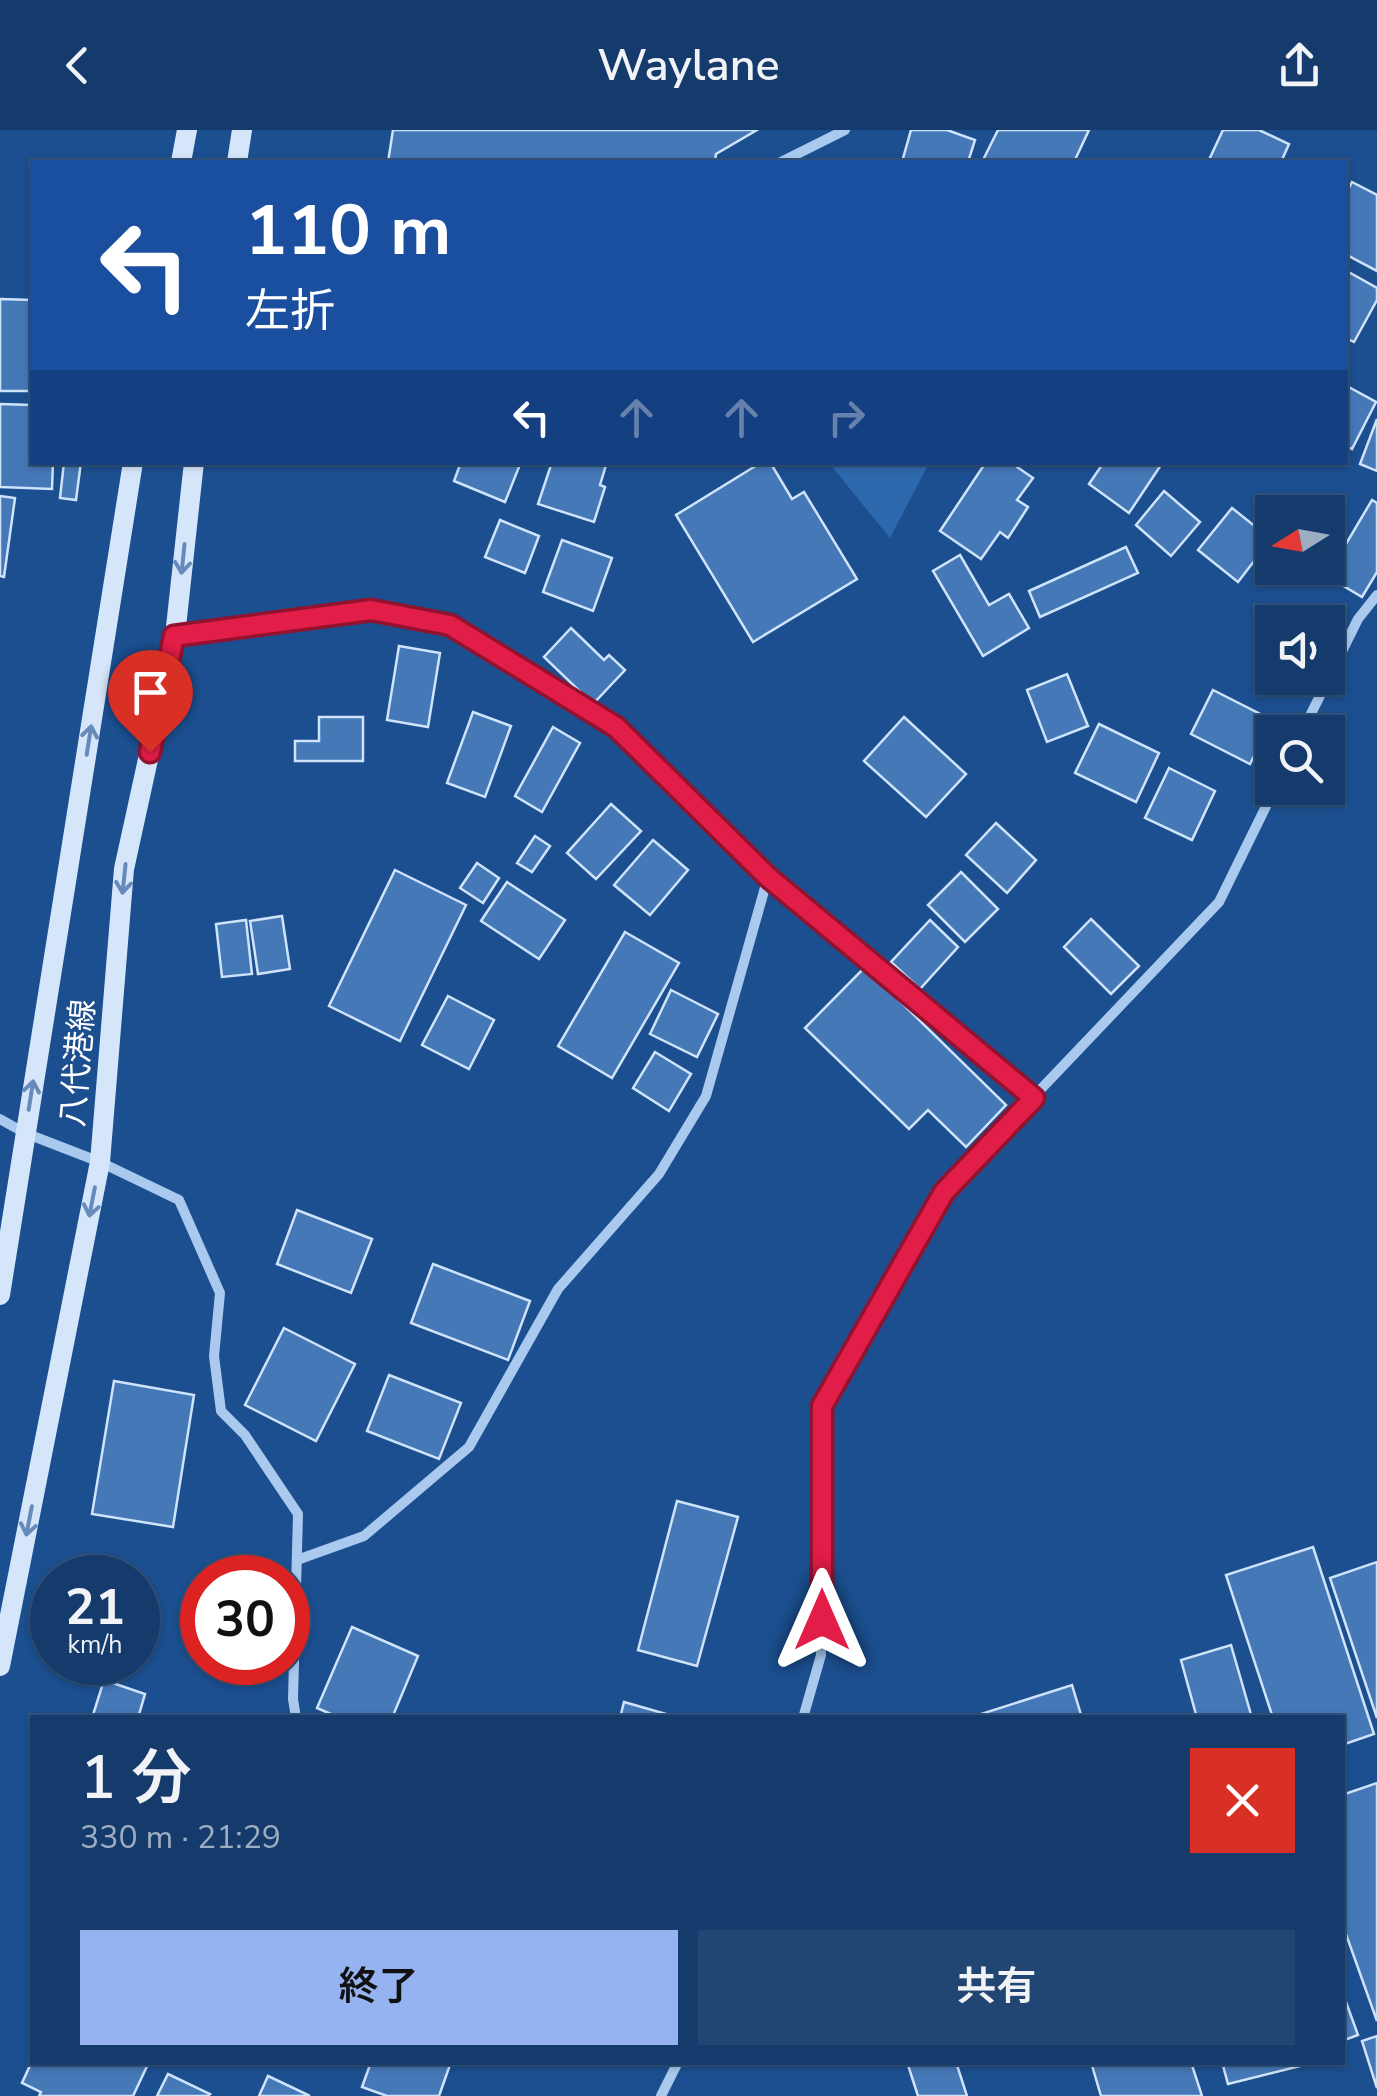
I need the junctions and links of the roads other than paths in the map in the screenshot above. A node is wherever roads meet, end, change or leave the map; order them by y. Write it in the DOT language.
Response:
graph roads {
  1 [pos="186,130"];
  2 [pos="242,130"];
  3 [pos="844,130"];
  4 [pos="181,160"];
  5 [pos="237,160"];
  6 [pos="785,160"];
  7 [pos="134,465"];
  8 [pos="194,465"];
  9 [pos="1377,595"];
  10 [pos="174,636"];
  11 [pos="1310,715"];
  12 [pos="1267,805"];
  13 [pos="768,877"];
  14 [pos="1034,1098"];
  15 [pos="0,1119"];
  16 [pos="25,1133"];
  17 [pos="100,1162"];
  18 [pos="0,1295"];
  19 [pos="297,1555"];
  20 [pos="310,1555"];
  21 [pos="0,1666"];
  22 [pos="293,1685"];
  23 [pos="295,1715"];
  24 [pos="805,1715"];
  25 [pos="676,2065"];
  26 [pos="661,2096"];
  1 -- 4 [label="main road"];
  2 -- 5 [label="main road"];
  3 -- 6 [label="street"];
  16 -- 7 [label="main road, 八代港線, one-way"];
  8 -- 10 [label="main road, 八代港線, one-way"];
  9 -- 11 [label="street"];
  10 -- 13 [label="street"];
  10 -- 17 [label="main road, 八代港線, one-way"];
  12 -- 14 [label="street"];
  13 -- 14 [label="street"];
  13 -- 20 [label="street"];
  14 -- 24 [label="street"];
  15 -- 16 [label="street"];
  16 -- 17 [label="street"];
  16 -- 18 [label="main road, 八代港線"];
  17 -- 19 [label="street"];
  17 -- 21 [label="main road, 八代港線, one-way"];
  22 -- 23 [label="street"];
  25 -- 26 [label="street"];
}
